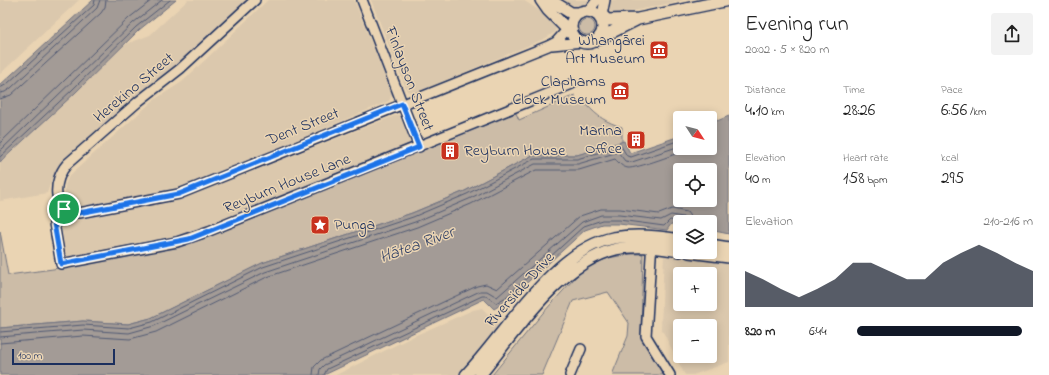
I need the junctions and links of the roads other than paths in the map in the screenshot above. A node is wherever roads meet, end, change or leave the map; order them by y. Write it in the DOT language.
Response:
graph roads {
  1 [pos="255,0"];
  2 [pos="362,0"];
  3 [pos="541,0"];
  4 [pos="550,0"];
  5 [pos="597,0"];
  6 [pos="605,0"];
  7 [pos="725,0"];
  8 [pos="729,0"];
  9 [pos="594,15"];
  10 [pos="638,19"];
  11 [pos="571,29"];
  12 [pos="598,39"];
  13 [pos="583,42"];
  14 [pos="548,46"];
  15 [pos="572,84"];
  16 [pos="402,104"];
  17 [pos="419,147"];
  18 [pos="64,209"];
  19 [pos="653,236"];
  20 [pos="673,239"];
  21 [pos="717,245"];
  22 [pos="652,248"];
  23 [pos="729,248"];
  24 [pos="673,250"];
  25 [pos="717,256"];
  26 [pos="729,257"];
  27 [pos="581,349"];
  28 [pos="466,375"];
  29 [pos="480,375"];
  30 [pos="570,375"];
  31 [pos="670,375"];
  1 -- 18 [label="street, Herekino Street"];
  2 -- 16 [label="street, Finlayson Street"];
  3 -- 11 [label="main road"];
  4 -- 9 [label="main road"];
  5 -- 9 [label="street"];
  6 -- 9 [label="street"];
  7 -- 8 [label="main road"];
  7 -- 10 [label="main road"];
  9 -- 10 [label="main road"];
  9 -- 11 [label="main road"];
  9 -- 12 [label="main road"];
  10 -- 12 [label="main road"];
  11 -- 13 [label="main road"];
  11 -- 14 [label="street, Dent Street"];
  12 -- 13 [label="main road"];
  13 -- 14 [label="street, Dent Street"];
  14 -- 16 [label="street, Dent Street"];
  15 -- 17 [label="street, Reyburn House Lane"];
  16 -- 17 [label="street, Finlayson Street"];
  16 -- 18 [label="street, Dent Street"];
  17 -- 18 [label="street, Reyburn House Lane"];
  19 -- 20 [label="main road, Riverside Drive"];
  19 -- 22 [label="street"];
  19 -- 28 [label="main road, Riverside Drive"];
  21 -- 23 [label="main road"];
  22 -- 24 [label="main road, Riverside Drive"];
  22 -- 29 [label="main road, Riverside Drive"];
  22 -- 31 [label="street"];
  25 -- 26 [label="main road"];
  27 -- 30 [label="street"];
}
